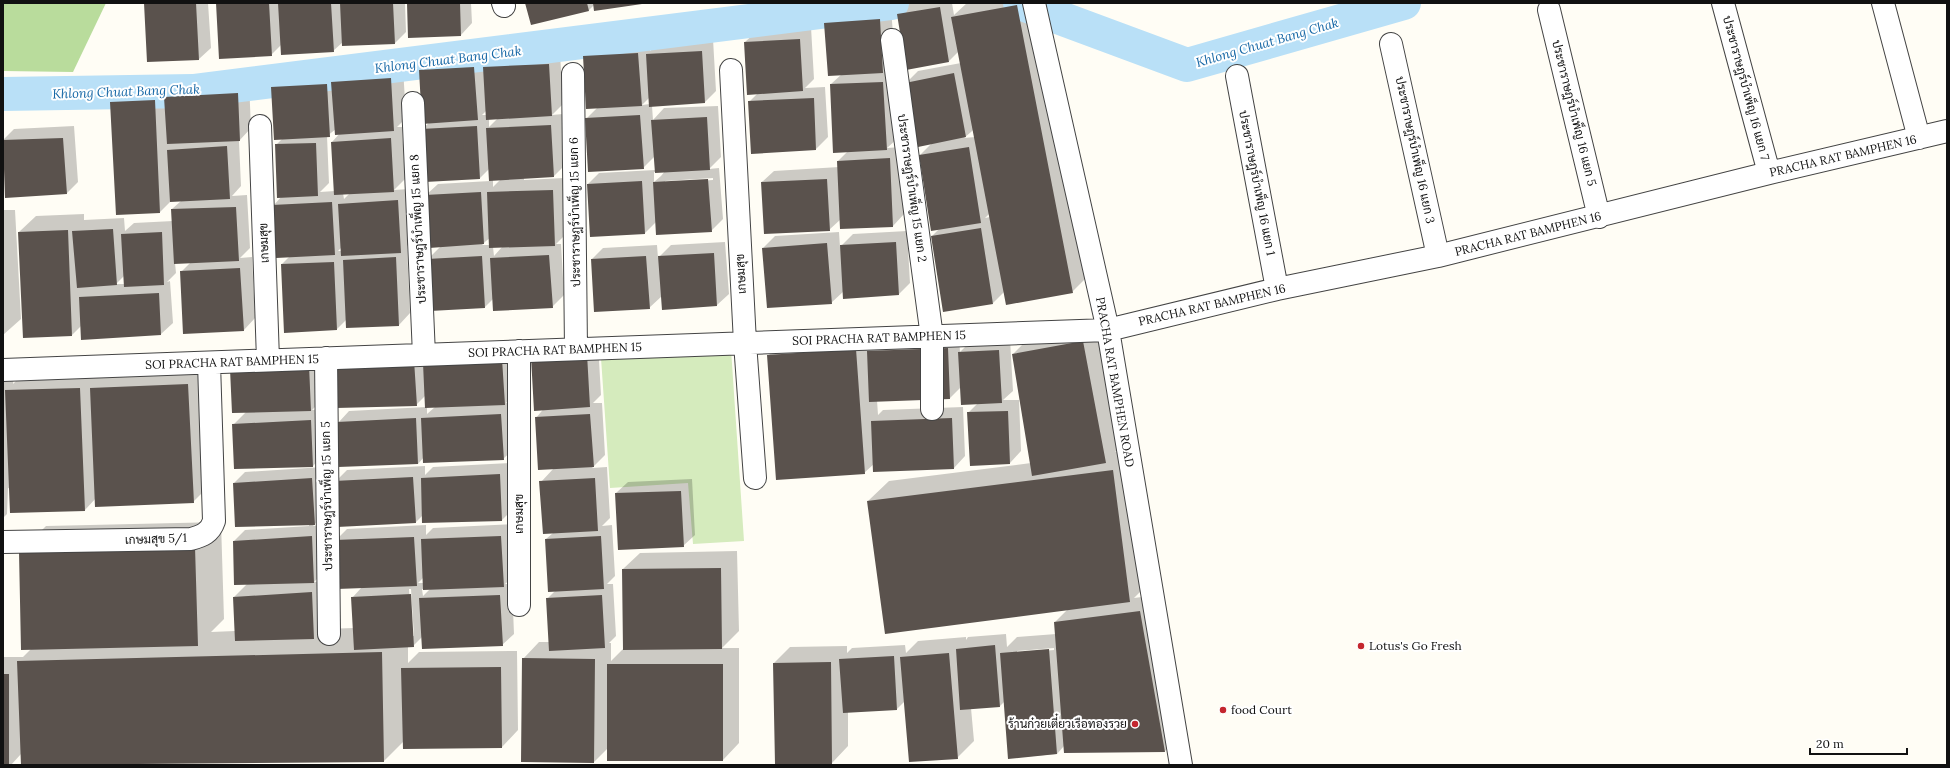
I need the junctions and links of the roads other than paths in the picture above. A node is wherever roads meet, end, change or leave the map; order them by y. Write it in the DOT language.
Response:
graph roads {
  1 [pos="1034,3"];
  2 [pos="1723,3"];
  3 [pos="1883,3"];
  4 [pos="1549,10"];
  5 [pos="892,40"];
  6 [pos="1391,44"];
  7 [pos="731,70"];
  8 [pos="573,74"];
  9 [pos="1237,76"];
  10 [pos="413,104"];
  11 [pos="260,126"];
  12 [pos="1947,131"];
  13 [pos="1919,138"];
  14 [pos="1769,173"];
  15 [pos="1599,216"];
  16 [pos="1438,256"];
  17 [pos="1277,290"];
  18 [pos="1108,330"];
  19 [pos="932,337"];
  20 [pos="745,343"];
  21 [pos="576,349"];
  22 [pos="518,351"];
  23 [pos="424,355"];
  24 [pos="326,358"];
  25 [pos="268,360"];
  26 [pos="209,363"];
  27 [pos="3,370"];
  28 [pos="932,409"];
  29 [pos="755,478"];
  30 [pos="3,542"];
  31 [pos="519,605"];
  32 [pos="328,634"];
  33 [pos="1181,765"];
  1 -- 18 [label="street, PRACHA RAT BAMPHEN ROAD"];
  2 -- 14 [label="street, ประชาราษฎร์บำเพ็ญ 16 แยก 7"];
  3 -- 13 [label="street"];
  4 -- 15 [label="street, ประชาราษฎร์บำเพ็ญ 16 แยก 5"];
  5 -- 19 [label="street, ประชาราษฎร์บำเพ็ญ 15 แยก 2"];
  6 -- 16 [label="street, ประชาราษฎร์บำเพ็ญ 16 แยก 3"];
  7 -- 20 [label="street, เกษมสุข"];
  8 -- 21 [label="street, ประชาราษฎร์บำเพ็ญ 15 แยก 6"];
  9 -- 17 [label="street, ประชาราษฎร์บำเพ็ญ 16 แยก 1"];
  10 -- 23 [label="street, ประชาราษฎร์บำเพ็ญ 15 แยก 8"];
  11 -- 25 [label="street, เกษมสุข"];
  12 -- 13 [label="street, PRACHA RAT BAMPHEN 16"];
  13 -- 14 [label="street, PRACHA RAT BAMPHEN 16"];
  14 -- 15 [label="street, PRACHA RAT BAMPHEN 16"];
  15 -- 16 [label="street, PRACHA RAT BAMPHEN 16"];
  16 -- 17 [label="street, PRACHA RAT BAMPHEN 16"];
  17 -- 18 [label="street, PRACHA RAT BAMPHEN 16"];
  18 -- 19 [label="street, SOI PRACHA RAT BAMPHEN 15"];
  18 -- 33 [label="street, PRACHA RAT BAMPHEN ROAD"];
  19 -- 20 [label="street, SOI PRACHA RAT BAMPHEN 15"];
  19 -- 28 [label="street, ประชาราษฎร์บำเพ็ญ 15 แยก 2"];
  20 -- 21 [label="street, SOI PRACHA RAT BAMPHEN 15"];
  20 -- 29 [label="street, เกษมสุข"];
  21 -- 22 [label="street, SOI PRACHA RAT BAMPHEN 15"];
  22 -- 23 [label="street, SOI PRACHA RAT BAMPHEN 15"];
  22 -- 31 [label="street, เกษมสุข"];
  23 -- 24 [label="street, SOI PRACHA RAT BAMPHEN 15"];
  24 -- 25 [label="street, SOI PRACHA RAT BAMPHEN 15"];
  24 -- 32 [label="street, ประชาราษฎร์บำเพ็ญ 15 แยก 5"];
  25 -- 26 [label="street, SOI PRACHA RAT BAMPHEN 15"];
  26 -- 27 [label="street, SOI PRACHA RAT BAMPHEN 15"];
  26 -- 30 [label="street, เกษมสุข 5/1"];
}
